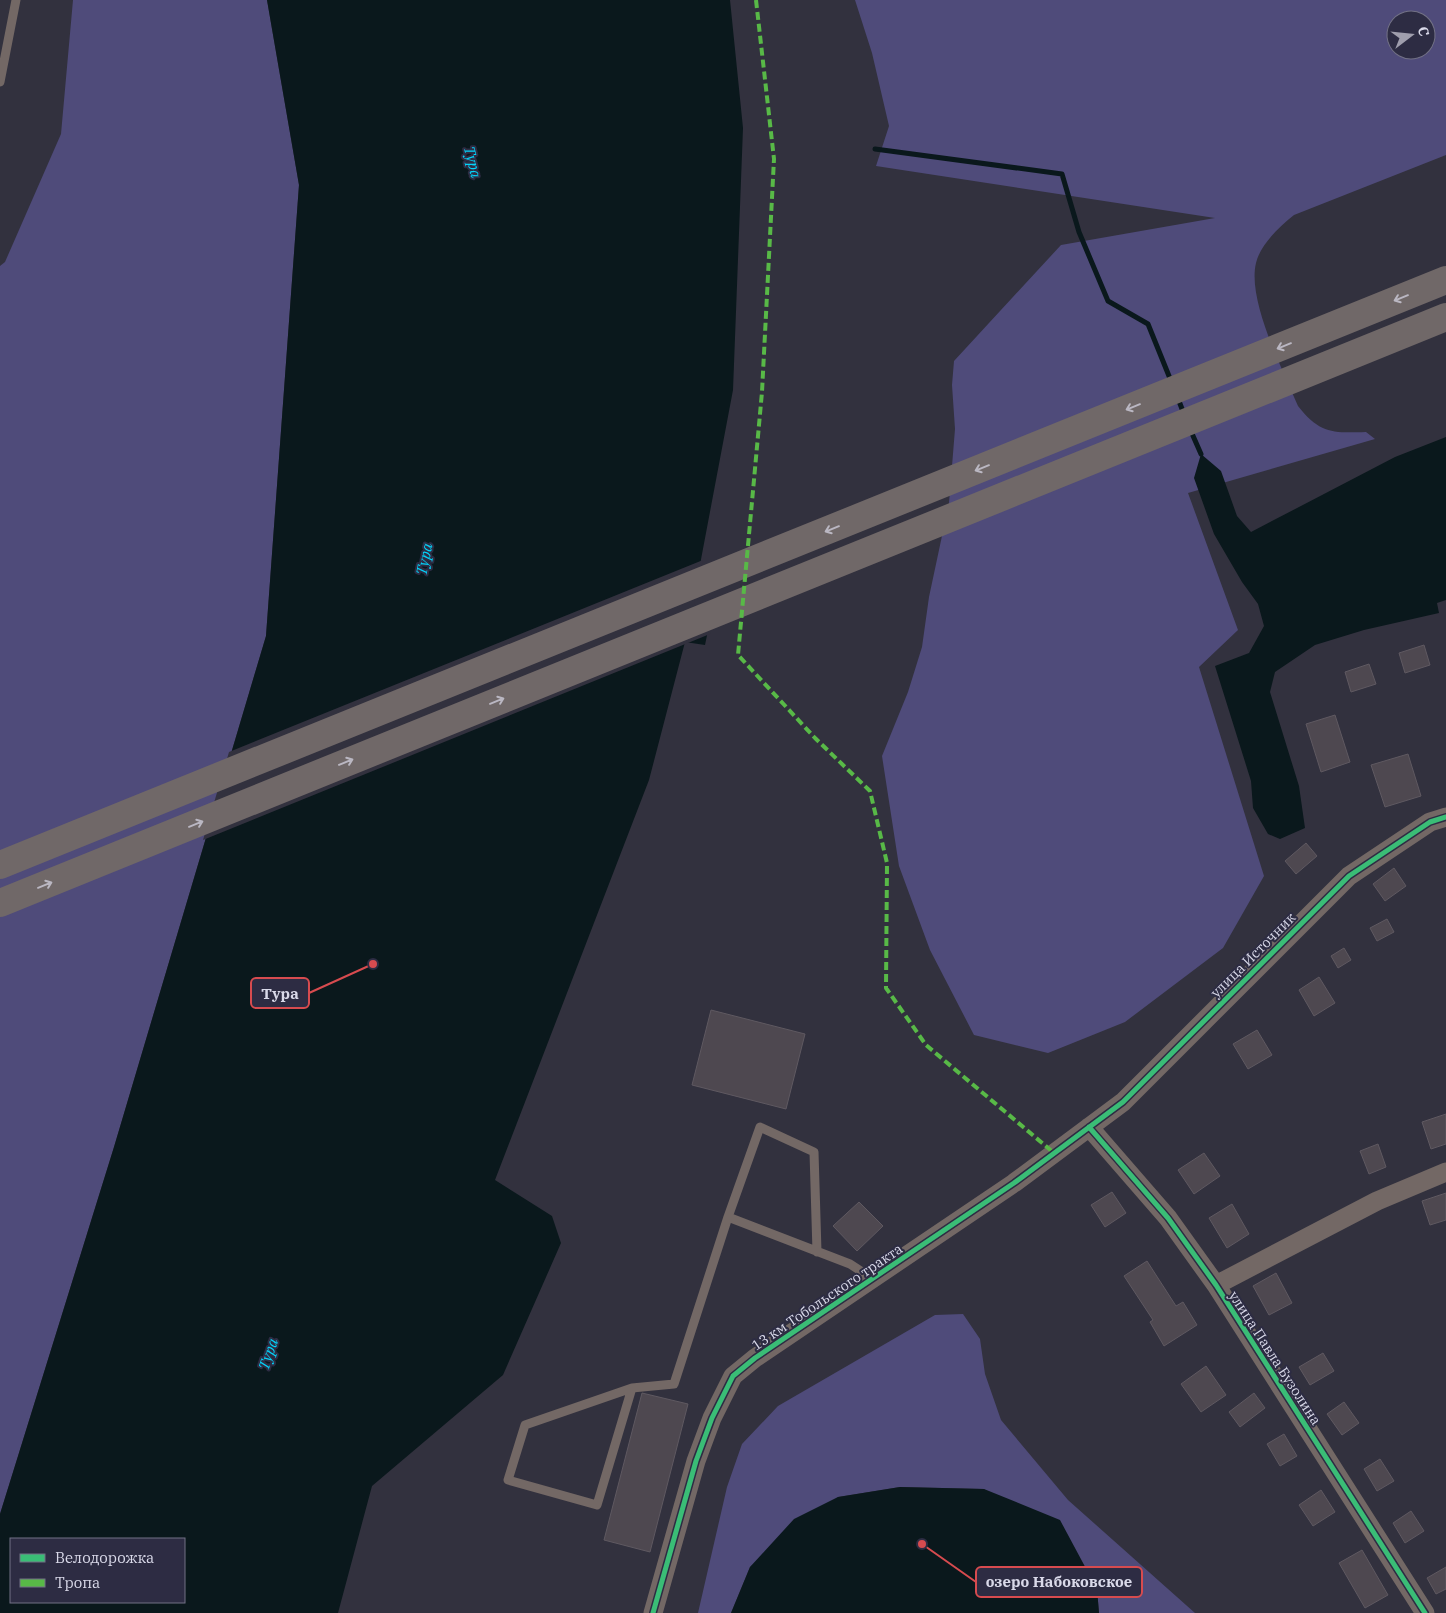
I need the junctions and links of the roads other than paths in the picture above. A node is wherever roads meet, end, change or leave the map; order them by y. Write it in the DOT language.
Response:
graph roads {
  1 [pos="16,0"];
  2 [pos="0,82"];
  3 [pos="1446,280"];
  4 [pos="1446,317"];
  5 [pos="1446,817"];
  6 [pos="0,865"];
  7 [pos="0,903"];
  8 [pos="1089,1127"];
  9 [pos="1446,1172"];
  10 [pos="728,1218"];
  11 [pos="817,1252"];
  12 [pos="873,1279"];
  13 [pos="1216,1285"];
  14 [pos="632,1388"];
  15 [pos="653,1613"];
  16 [pos="1425,1613"];
  1 -- 2 [label="lane"];
  3 -- 6 [label="highway, one-way"];
  7 -- 4 [label="highway, one-way"];
  5 -- 8 [label="street, улица Источник"];
  8 -- 12 [label="street, 13 км Тобольского тракта"];
  8 -- 13 [label="street, улица Павла Бузолина"];
  9 -- 13 [label="street, улица Павла Бузолина"];
  10 -- 11 [label="lane"];
  10 -- 11 [label="lane"];
  10 -- 14 [label="lane"];
  11 -- 12 [label="lane"];
  12 -- 15 [label="street, 13 км Тобольского тракта"];
  13 -- 16 [label="street, улица Павла Бузолина"];
  14 -- 14 [label="lane"];
}
